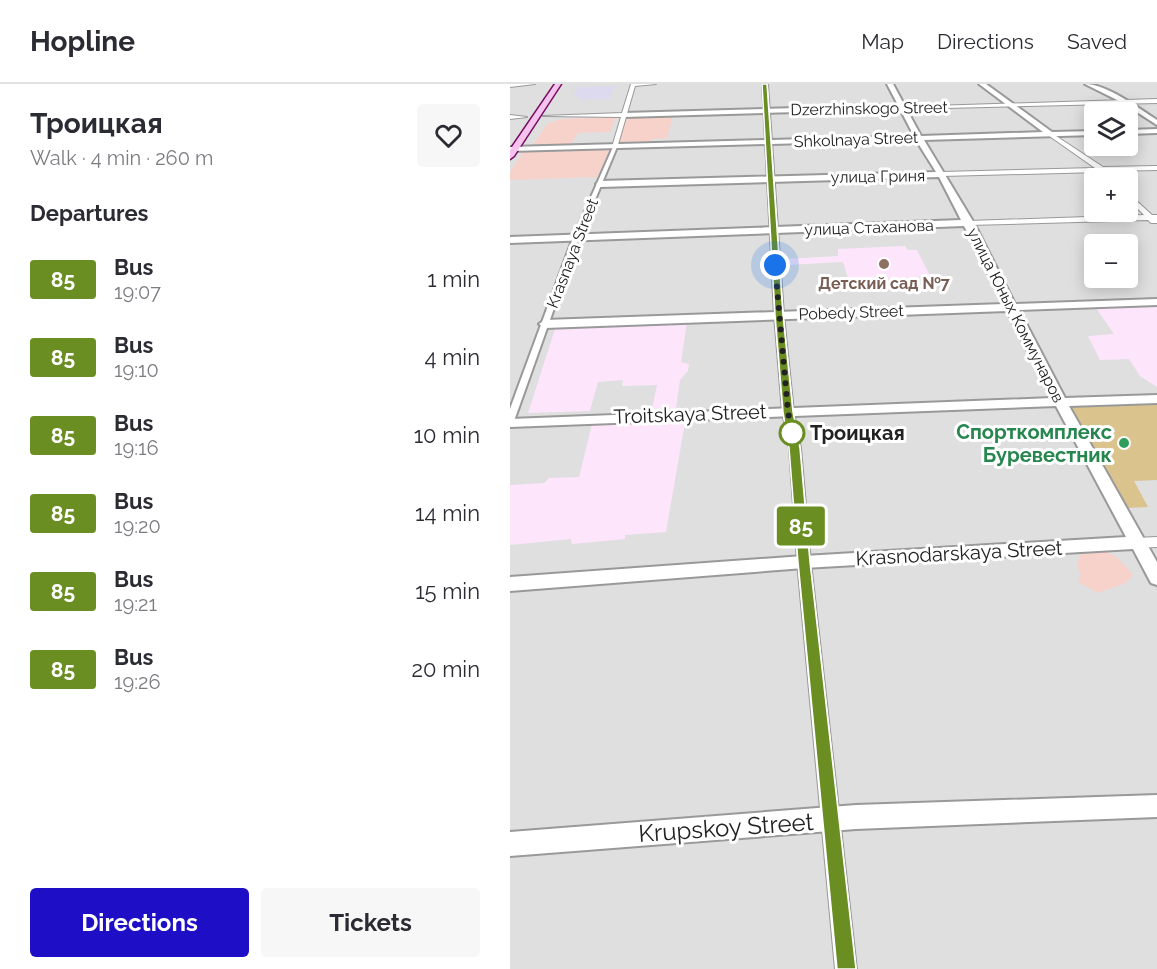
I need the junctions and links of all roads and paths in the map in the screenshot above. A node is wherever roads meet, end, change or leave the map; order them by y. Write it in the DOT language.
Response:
graph roads {
  1 [pos="532,84"];
  2 [pos="558,84"];
  3 [pos="653,84"];
  4 [pos="765,84"];
  5 [pos="890,84"];
  6 [pos="982,84"];
  7 [pos="1088,84"];
  8 [pos="510,85"];
  9 [pos="633,85"];
  10 [pos="1157,101"];
  11 [pos="1125,102"];
  12 [pos="1084,103"];
  13 [pos="1012,105"];
  14 [pos="904,107"];
  15 [pos="767,111"];
  16 [pos="1138,111"];
  17 [pos="624,115"];
  18 [pos="546,116"];
  19 [pos="510,117"];
  20 [pos="524,117"];
  21 [pos="1157,123"];
  22 [pos="1157,131"];
  23 [pos="1138,132"];
  24 [pos="1084,133"];
  25 [pos="1050,134"];
  26 [pos="918,137"];
  27 [pos="767,143"];
  28 [pos="615,147"];
  29 [pos="512,152"];
  30 [pos="1100,168"];
  31 [pos="1138,168"];
  32 [pos="1157,168"];
  33 [pos="1084,170"];
  34 [pos="942,174"];
  35 [pos="770,178"];
  36 [pos="600,184"];
  37 [pos="1138,203"];
  38 [pos="1154,217"];
  39 [pos="969,223"];
  40 [pos="1157,224"];
  41 [pos="773,231"];
  42 [pos="576,238"];
  43 [pos="510,240"];
  44 [pos="1157,302"];
  45 [pos="1011,305"];
  46 [pos="779,315"];
  47 [pos="545,324"];
  48 [pos="1157,399"];
  49 [pos="1061,403"];
  50 [pos="788,412"];
  51 [pos="510,422"];
  52 [pos="1157,542"];
  53 [pos="1136,543"];
  54 [pos="804,562"];
  55 [pos="1157,578"];
  56 [pos="510,584"];
  57 [pos="1157,806"];
  58 [pos="832,820"];
  59 [pos="510,844"];
  60 [pos="846,969"];
  1 -- 8 [label="street"];
  2 -- 29 [label="main road"];
  3 -- 9 [label="street"];
  4 -- 15 [label="street"];
  5 -- 14 [label="street, улица Юных Коммунаров"];
  6 -- 13 [label="street"];
  7 -- 11 [label="street"];
  9 -- 17 [label="street, Krasnaya Street"];
  10 -- 11 [label="street, Dzerzhinskogo Street"];
  12 -- 13 [label="street, Dzerzhinskogo Street"];
  13 -- 14 [label="street, Dzerzhinskogo Street"];
  13 -- 25 [label="street"];
  14 -- 15 [label="street, Dzerzhinskogo Street"];
  14 -- 26 [label="street, улица Юных Коммунаров"];
  15 -- 17 [label="street, Dzerzhinskogo Street"];
  15 -- 27 [label="street"];
  16 -- 21 [label="street"];
  17 -- 18 [label="street, Dzerzhinskogo Street"];
  17 -- 28 [label="street, Krasnaya Street"];
  19 -- 20 [label="street"];
  22 -- 23 [label="street"];
  24 -- 25 [label="street, Shkolnaya Street"];
  25 -- 26 [label="street, Shkolnaya Street"];
  25 -- 30 [label="street"];
  26 -- 27 [label="street, Shkolnaya Street"];
  26 -- 34 [label="street, улица Юных Коммунаров"];
  27 -- 28 [label="street, Shkolnaya Street"];
  27 -- 35 [label="street"];
  28 -- 29 [label="street, Shkolnaya Street"];
  28 -- 36 [label="street, Krasnaya Street"];
  31 -- 32 [label="street, улица Гриня"];
  33 -- 34 [label="street, улица Гриня"];
  34 -- 35 [label="street, улица Гриня"];
  34 -- 39 [label="street, улица Юных Коммунаров"];
  35 -- 36 [label="street, улица Гриня"];
  35 -- 41 [label="street"];
  36 -- 42 [label="street, Krasnaya Street"];
  37 -- 38 [label="street"];
  38 -- 39 [label="street, улица Стаханова"];
  38 -- 40 [label="street"];
  39 -- 41 [label="street, улица Стаханова"];
  39 -- 45 [label="street, улица Юных Коммунаров"];
  41 -- 42 [label="street, улица Стаханова"];
  41 -- 46 [label="street"];
  42 -- 43 [label="street, улица Стаханова"];
  42 -- 47 [label="street, Krasnaya Street"];
  44 -- 45 [label="street, Pobedy Street"];
  45 -- 46 [label="street, Pobedy Street"];
  45 -- 49 [label="street, улица Юных Коммунаров"];
  46 -- 47 [label="street, Pobedy Street"];
  46 -- 50 [label="street"];
  47 -- 51 [label="street, Krasnaya Street"];
  48 -- 49 [label="street, Troitskaya Street"];
  49 -- 50 [label="street, Troitskaya Street"];
  49 -- 53 [label="street, улица Юных Коммунаров"];
  50 -- 51 [label="street, Troitskaya Street"];
  50 -- 54 [label="street"];
  52 -- 53 [label="street, Krasnodarskaya Street"];
  53 -- 54 [label="street, Krasnodarskaya Street"];
  53 -- 55 [label="street, улица Юных Коммунаров"];
  54 -- 56 [label="street, Krasnodarskaya Street"];
  54 -- 58 [label="street"];
  57 -- 58 [label="street, Krupskoy Street"];
  58 -- 59 [label="street, Krupskoy Street"];
  58 -- 60 [label="street"];
}
